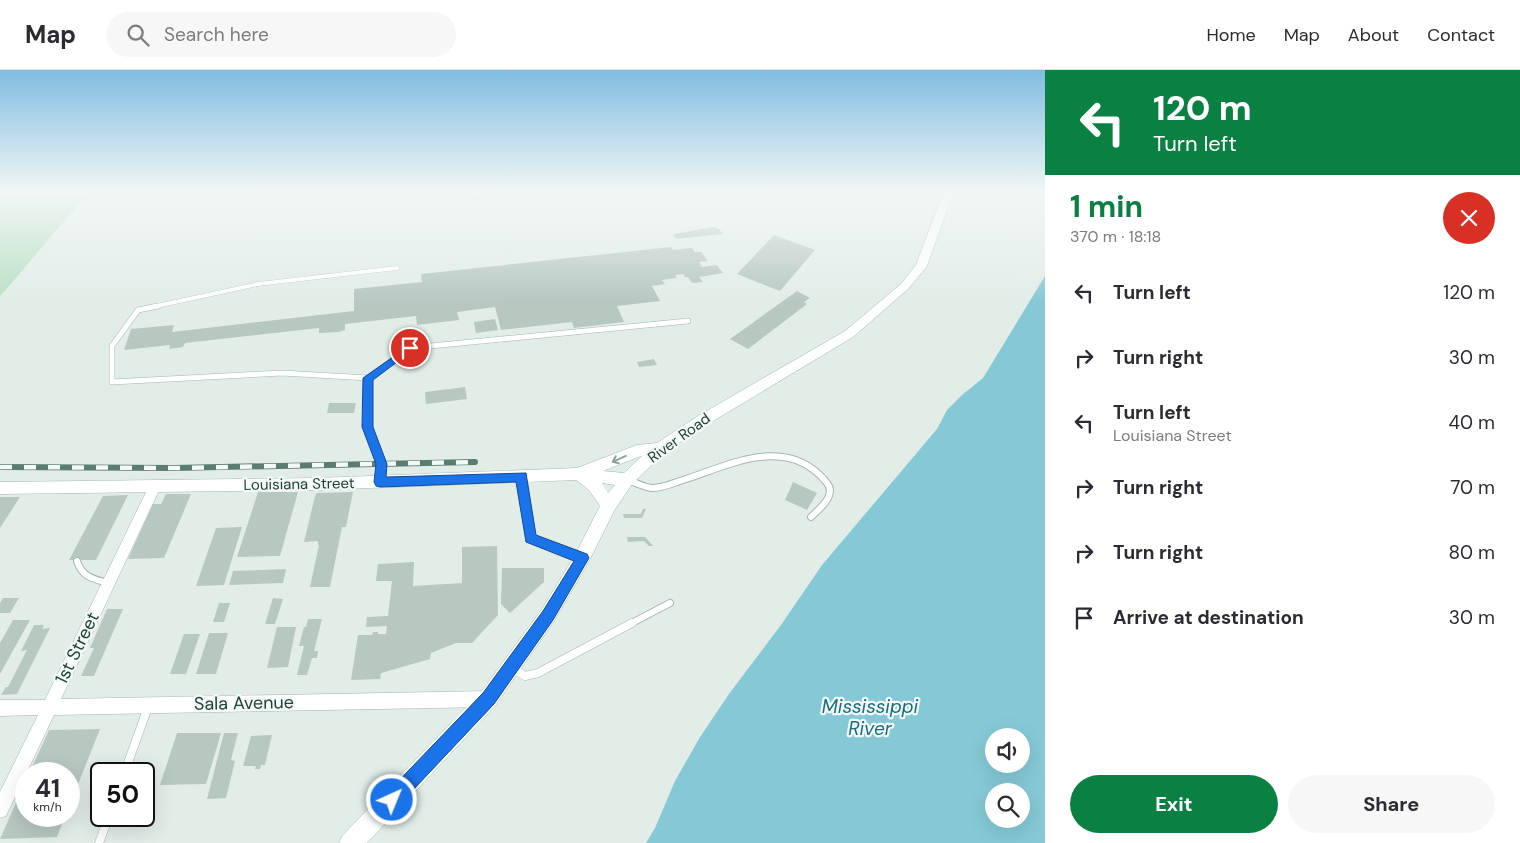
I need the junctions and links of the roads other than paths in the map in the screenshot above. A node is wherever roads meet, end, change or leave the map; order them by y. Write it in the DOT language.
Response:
graph roads {
  1 [pos="935,229"];
  2 [pos="397,268"];
  3 [pos="688,321"];
  4 [pos="368,378"];
  5 [pos="660,448"];
  6 [pos="579,474"];
  7 [pos="522,477"];
  8 [pos="627,480"];
  9 [pos="380,482"];
  10 [pos="155,486"];
  11 [pos="0,488"];
  12 [pos="608,506"];
  13 [pos="811,517"];
  14 [pos="582,558"];
  15 [pos="77,561"];
  16 [pos="108,583"];
  17 [pos="670,603"];
  18 [pos="511,668"];
  19 [pos="488,699"];
  20 [pos="149,705"];
  21 [pos="48,707"];
  22 [pos="0,708"];
  23 [pos="128,762"];
  24 [pos="0,810"];
  25 [pos="105,827"];
  26 [pos="99,843"];
  27 [pos="351,843"];
  1 -- 5 [label="main road, River Road"];
  2 -- 4 [label="lane"];
  3 -- 4 [label="lane"];
  4 -- 9 [label="lane"];
  5 -- 6 [label="main road, one-way"];
  5 -- 8 [label="main road, River Road"];
  6 -- 7 [label="main road, Louisiana Street"];
  6 -- 8 [label="main road, Louisiana Street"];
  6 -- 12 [label="main road"];
  7 -- 9 [label="main road, Louisiana Street"];
  7 -- 14 [label="lane"];
  8 -- 12 [label="main road, River Road"];
  8 -- 13 [label="lane"];
  9 -- 10 [label="main road, Louisiana Street"];
  10 -- 11 [label="main road, Louisiana Street"];
  10 -- 16 [label="street, 1st Street"];
  12 -- 14 [label="main road, River Road"];
  14 -- 18 [label="main road, River Road"];
  15 -- 16 [label="lane"];
  16 -- 21 [label="street, 1st Street"];
  17 -- 18 [label="lane"];
  18 -- 19 [label="main road, River Road"];
  19 -- 20 [label="street, Sala Avenue"];
  19 -- 27 [label="main road, River Road"];
  20 -- 21 [label="street, Sala Avenue"];
  20 -- 23 [label="lane"];
  21 -- 22 [label="street, Sala Avenue"];
  21 -- 24 [label="street, 1st Street"];
  25 -- 26 [label="lane"];
}
